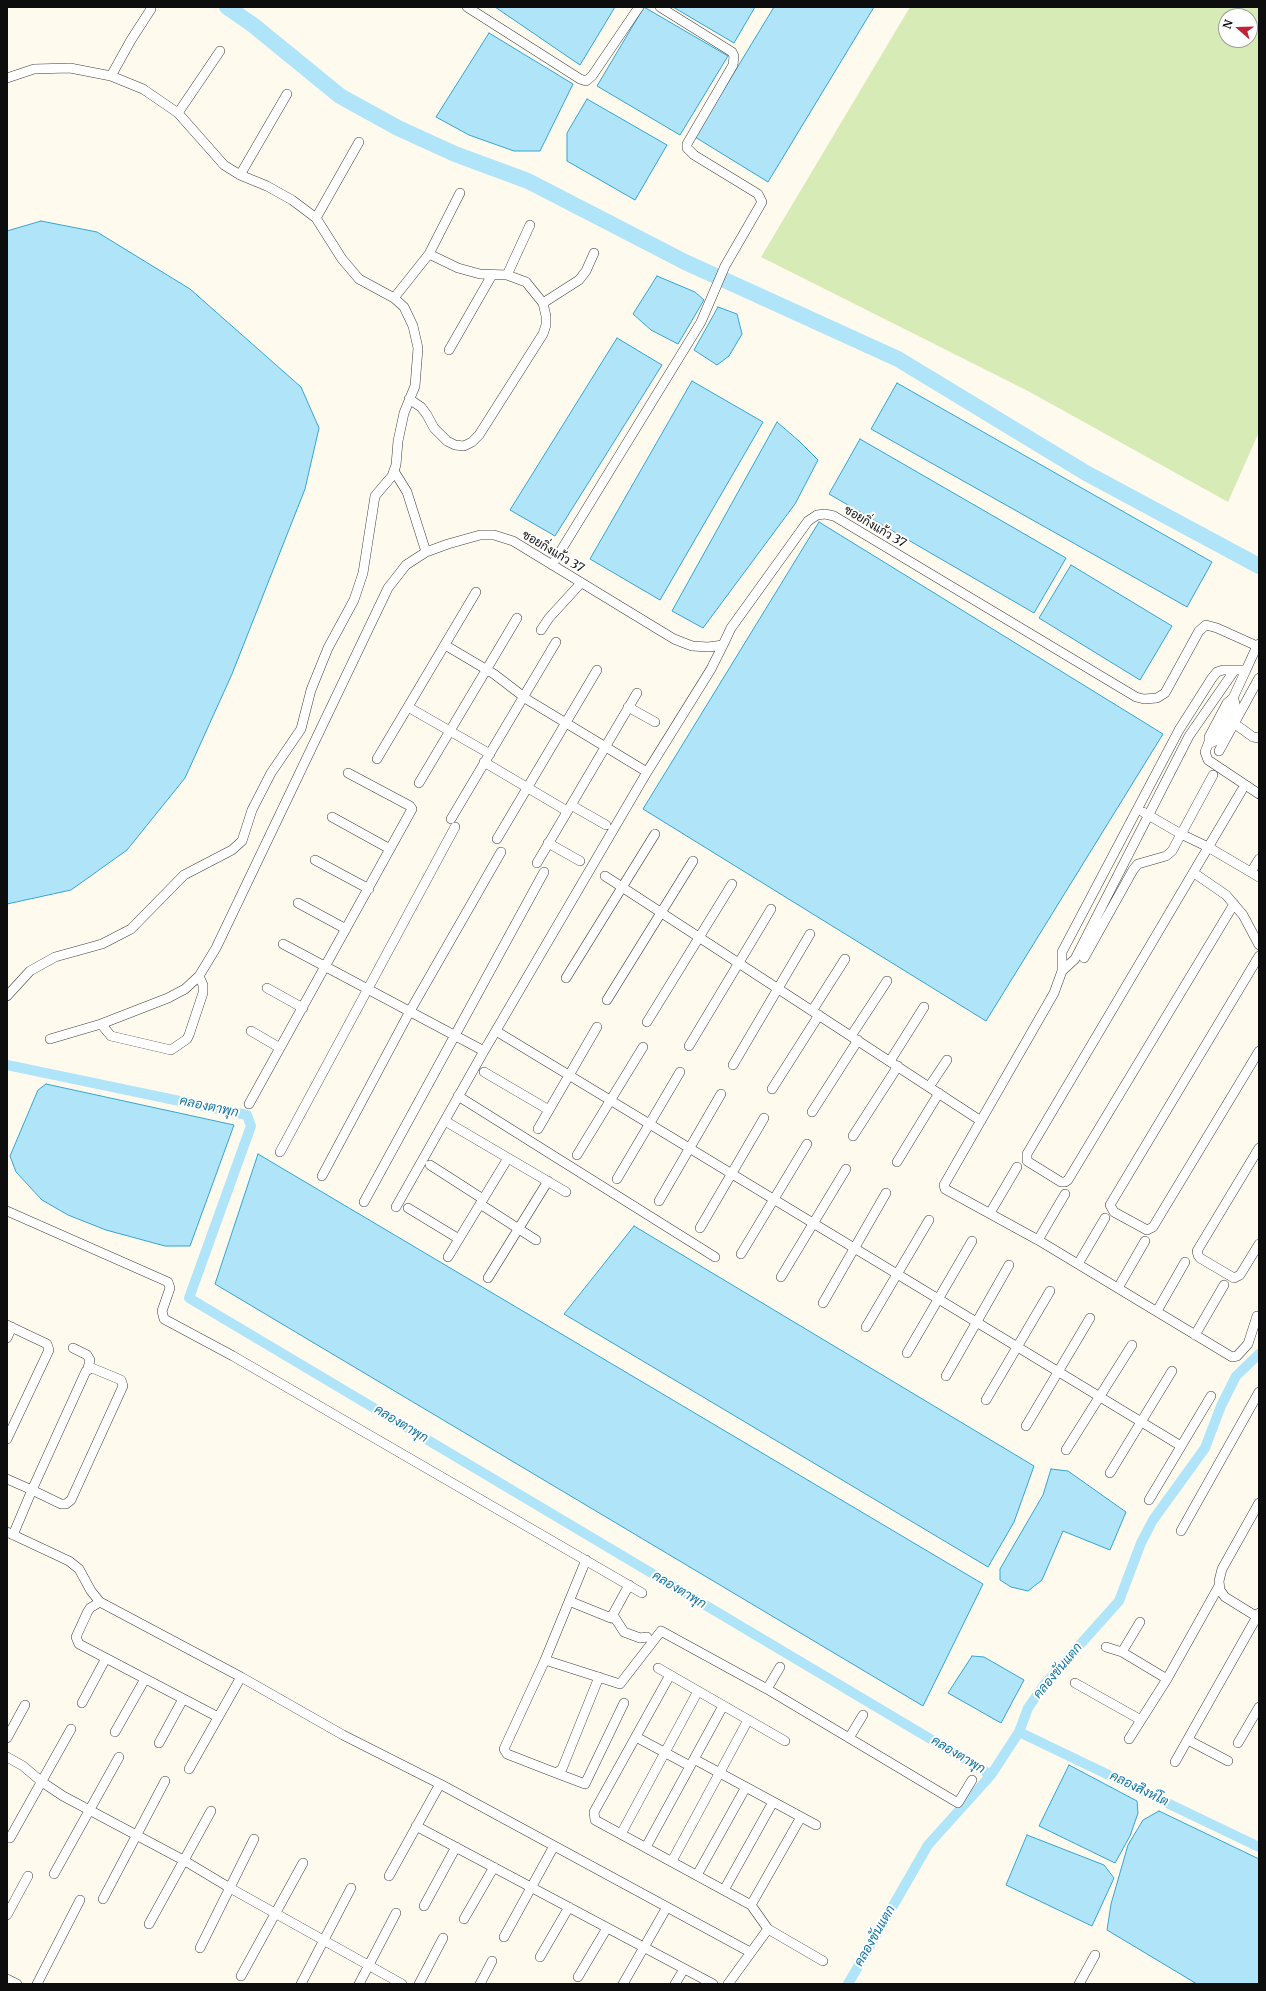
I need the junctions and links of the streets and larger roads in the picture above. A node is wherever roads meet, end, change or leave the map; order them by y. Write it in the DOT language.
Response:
graph roads {
  1 [pos="468,7"];
  2 [pos="639,7"];
  3 [pos="660,7"];
  4 [pos="151,9"];
  5 [pos="220,51"];
  6 [pos="112,76"];
  7 [pos="7,78"];
  8 [pos="287,94"];
  9 [pos="178,113"];
  10 [pos="359,142"];
  11 [pos="240,175"];
  12 [pos="460,193"];
  13 [pos="316,218"];
  14 [pos="530,225"];
  15 [pos="594,253"];
  16 [pos="429,254"];
  17 [pos="492,275"];
  18 [pos="507,275"];
  19 [pos="394,298"];
  20 [pos="543,302"];
  21 [pos="448,350"];
  22 [pos="409,399"];
  23 [pos="394,470"];
  24 [pos="426,552"];
  25 [pos="552,565"];
  26 [pos="581,583"];
  27 [pos="476,592"];
  28 [pos="517,618"];
  29 [pos="541,630"];
  30 [pos="556,642"];
  31 [pos="444,645"];
  32 [pos="723,645"];
  33 [pos="1258,645"];
  34 [pos="486,669"];
  35 [pos="597,670"];
  36 [pos="1246,670"];
  37 [pos="1234,671"];
  38 [pos="1258,681"];
  39 [pos="637,693"];
  40 [pos="524,696"];
  41 [pos="1233,698"];
  42 [pos="408,707"];
  43 [pos="628,707"];
  44 [pos="1236,712"];
  45 [pos="1189,715"];
  46 [pos="1198,721"];
  47 [pos="565,722"];
  48 [pos="655,722"];
  49 [pos="1235,724"];
  50 [pos="1179,730"];
  51 [pos="450,731"];
  52 [pos="1188,736"];
  53 [pos="1259,738"];
  54 [pos="1208,744"];
  55 [pos="605,746"];
  56 [pos="1219,751"];
  57 [pos="490,754"];
  58 [pos="377,759"];
  59 [pos="484,762"];
  60 [pos="647,772"];
  61 [pos="348,773"];
  62 [pos="1213,775"];
  63 [pos="419,783"];
  64 [pos="528,787"];
  65 [pos="1242,790"];
  66 [pos="1259,794"];
  67 [pos="569,808"];
  68 [pos="1138,810"];
  69 [pos="1148,815"];
  70 [pos="332,817"];
  71 [pos="606,825"];
  72 [pos="655,834"];
  73 [pos="1181,834"];
  74 [pos="497,839"];
  75 [pos="548,843"];
  76 [pos="1208,847"];
  77 [pos="390,849"];
  78 [pos="501,852"];
  79 [pos="1259,859"];
  80 [pos="315,860"];
  81 [pos="580,861"];
  82 [pos="693,861"];
  83 [pos="537,863"];
  84 [pos="544,872"];
  85 [pos="1194,873"];
  86 [pos="1255,874"];
  87 [pos="605,876"];
  88 [pos="732,884"];
  89 [pos="1098,884"];
  90 [pos="622,887"];
  91 [pos="368,889"];
  92 [pos="1110,890"];
  93 [pos="298,903"];
  94 [pos="1234,904"];
  95 [pos="771,909"];
  96 [pos="661,912"];
  97 [pos="346,929"];
  98 [pos="810,934"];
  99 [pos="700,938"];
  100 [pos="283,944"];
  101 [pos="1259,945"];
  102 [pos="1259,956"];
  103 [pos="1084,958"];
  104 [pos="845,959"];
  105 [pos="738,962"];
  106 [pos="326,966"];
  107 [pos="1062,971"];
  108 [pos="199,976"];
  109 [pos="566,978"];
  110 [pos="887,981"];
  111 [pos="267,988"];
  112 [pos="367,988"];
  113 [pos="778,989"];
  114 [pos="7,996"];
  115 [pos="607,1000"];
  116 [pos="924,1007"];
  117 [pos="303,1008"];
  118 [pos="410,1011"];
  119 [pos="815,1013"];
  120 [pos="647,1022"];
  121 [pos="102,1024"];
  122 [pos="597,1027"];
  123 [pos="251,1031"];
  124 [pos="496,1031"];
  125 [pos="454,1036"];
  126 [pos="50,1038"];
  127 [pos="854,1038"];
  128 [pos="688,1046"];
  129 [pos="643,1047"];
  130 [pos="280,1048"];
  131 [pos="484,1051"];
  132 [pos="1259,1051"];
  133 [pos="947,1060"];
  134 [pos="894,1064"];
  135 [pos="733,1065"];
  136 [pos="484,1072"];
  137 [pos="680,1072"];
  138 [pos="569,1076"];
  139 [pos="929,1087"];
  140 [pos="772,1089"];
  141 [pos="939,1093"];
  142 [pos="721,1094"];
  143 [pos="458,1096"];
  144 [pos="610,1100"];
  145 [pos="249,1104"];
  146 [pos="548,1110"];
  147 [pos="812,1112"];
  148 [pos="764,1118"];
  149 [pos="981,1120"];
  150 [pos="445,1121"];
  151 [pos="649,1124"];
  152 [pos="538,1129"];
  153 [pos="853,1136"];
  154 [pos="807,1144"];
  155 [pos="1259,1148"];
  156 [pos="690,1149"];
  157 [pos="280,1152"];
  158 [pos="577,1155"];
  159 [pos="508,1158"];
  160 [pos="897,1162"];
  161 [pos="430,1165"];
  162 [pos="1017,1168"];
  163 [pos="846,1169"];
  164 [pos="731,1174"];
  165 [pos="322,1176"];
  166 [pos="617,1179"];
  167 [pos="548,1181"];
  168 [pos="566,1192"];
  169 [pos="886,1193"];
  170 [pos="1064,1194"];
  171 [pos="774,1200"];
  172 [pos="481,1201"];
  173 [pos="659,1201"];
  174 [pos="364,1202"];
  175 [pos="396,1207"];
  176 [pos="408,1208"];
  177 [pos="7,1211"];
  178 [pos="990,1214"];
  179 [pos="1105,1218"];
  180 [pos="929,1220"];
  181 [pos="813,1224"];
  182 [pos="700,1228"];
  183 [pos="519,1229"];
  184 [pos="459,1239"];
  185 [pos="536,1240"];
  186 [pos="1038,1240"];
  187 [pos="972,1241"];
  188 [pos="1144,1241"];
  189 [pos="1259,1244"];
  190 [pos="854,1248"];
  191 [pos="741,1254"];
  192 [pos="448,1257"];
  193 [pos="714,1257"];
  194 [pos="1185,1262"];
  195 [pos="1078,1264"];
  196 [pos="1009,1265"];
  197 [pos="897,1274"];
  198 [pos="781,1277"];
  199 [pos="488,1278"];
  200 [pos="1224,1285"];
  201 [pos="1118,1288"];
  202 [pos="1050,1291"];
  203 [pos="938,1299"];
  204 [pos="823,1303"];
  205 [pos="1156,1312"];
  206 [pos="1257,1316"];
  207 [pos="1090,1318"];
  208 [pos="976,1322"];
  209 [pos="9,1326"];
  210 [pos="866,1327"];
  211 [pos="1195,1335"];
  212 [pos="7,1338"];
  213 [pos="1132,1345"];
  214 [pos="1017,1347"];
  215 [pos="73,1348"];
  216 [pos="907,1353"];
  217 [pos="88,1368"];
  218 [pos="1172,1371"];
  219 [pos="1058,1372"];
  220 [pos="946,1376"];
  221 [pos="1258,1395"];
  222 [pos="1211,1396"];
  223 [pos="1100,1397"];
  224 [pos="986,1400"];
  225 [pos="1141,1422"];
  226 [pos="1026,1426"];
  227 [pos="7,1439"];
  228 [pos="1181,1446"];
  229 [pos="1066,1450"];
  230 [pos="1110,1473"];
  231 [pos="7,1479"];
  232 [pos="32,1490"];
  233 [pos="1149,1500"];
  234 [pos="1259,1503"];
  235 [pos="1181,1531"];
  236 [pos="10,1533"];
  237 [pos="586,1560"];
  238 [pos="629,1585"];
  239 [pos="1219,1586"];
  240 [pos="642,1593"];
  241 [pos="569,1601"];
  242 [pos="100,1602"];
  243 [pos="613,1614"];
  244 [pos="1258,1616"];
  245 [pos="1140,1622"];
  246 [pos="647,1637"];
  247 [pos="1106,1647"];
  248 [pos="1122,1652"];
  249 [pos="106,1658"];
  250 [pos="545,1660"];
  251 [pos="780,1667"];
  252 [pos="658,1668"];
  253 [pos="670,1675"];
  254 [pos="241,1677"];
  255 [pos="599,1677"];
  256 [pos="145,1679"];
  257 [pos="1167,1679"];
  258 [pos="1076,1683"];
  259 [pos="767,1689"];
  260 [pos="698,1692"];
  261 [pos="182,1699"];
  262 [pos="82,1703"];
  263 [pos="624,1703"];
  264 [pos="25,1705"];
  265 [pos="723,1706"];
  266 [pos="1259,1707"];
  267 [pos="863,1714"];
  268 [pos="218,1717"];
  269 [pos="748,1720"];
  270 [pos="1141,1720"];
  271 [pos="71,1729"];
  272 [pos="115,1732"];
  273 [pos="636,1737"];
  274 [pos="7,1738"];
  275 [pos="849,1738"];
  276 [pos="1129,1739"];
  277 [pos="1188,1740"];
  278 [pos="785,1741"];
  279 [pos="160,1743"];
  280 [pos="1238,1743"];
  281 [pos="665,1753"];
  282 [pos="7,1757"];
  283 [pos="119,1757"];
  284 [pos="1228,1761"];
  285 [pos="1175,1762"];
  286 [pos="692,1763"];
  287 [pos="189,1768"];
  288 [pos="556,1773"];
  289 [pos="719,1773"];
  290 [pos="972,1780"];
  291 [pos="165,1781"];
  292 [pos="42,1782"];
  293 [pos="440,1784"];
  294 [pos="746,1787"];
  295 [pos="772,1802"];
  296 [pos="90,1811"];
  297 [pos="211,1811"];
  298 [pos="801,1817"];
  299 [pos="816,1825"];
  300 [pos="416,1826"];
  301 [pos="620,1834"];
  302 [pos="136,1835"];
  303 [pos="10,1838"];
  304 [pos="254,1839"];
  305 [pos="554,1846"];
  306 [pos="456,1847"];
  307 [pos="646,1847"];
  308 [pos="185,1861"];
  309 [pos="672,1861"];
  310 [pos="303,1863"];
  311 [pos="494,1867"];
  312 [pos="54,1874"];
  313 [pos="697,1875"];
  314 [pos="28,1876"];
  315 [pos="389,1876"];
  316 [pos="531,1887"];
  317 [pos="230,1888"];
  318 [pos="351,1888"];
  319 [pos="724,1890"];
  320 [pos="104,1899"];
  321 [pos="80,1900"];
  322 [pos="751,1905"];
  323 [pos="424,1906"];
  324 [pos="568,1907"];
  325 [pos="667,1908"];
  326 [pos="396,1913"];
  327 [pos="276,1914"];
  328 [pos="7,1915"];
  329 [pos="464,1919"];
  330 [pos="150,1924"];
  331 [pos="607,1928"];
  332 [pos="768,1929"];
  333 [pos="504,1936"];
  334 [pos="443,1938"];
  335 [pos="323,1941"];
  336 [pos="200,1948"];
  337 [pos="644,1948"];
  338 [pos="750,1952"];
  339 [pos="1095,1955"];
  340 [pos="540,1957"];
  341 [pos="492,1961"];
  342 [pos="823,1961"];
  343 [pos="369,1966"];
  344 [pos="684,1969"];
  345 [pos="241,1976"];
  346 [pos="578,1977"];
  347 [pos="7,1979"];
  348 [pos="17,1984"];
  349 [pos="36,1984"];
  350 [pos="301,1984"];
  351 [pos="359,1984"];
  352 [pos="402,1984"];
  353 [pos="419,1984"];
  354 [pos="480,1984"];
  355 [pos="623,1984"];
  356 [pos="675,1984"];
  357 [pos="713,1984"];
  358 [pos="728,1984"];
  359 [pos="1079,1984"];
  1 -- 2 [label="street"];
  3 -- 25 [label="street"];
  4 -- 6 [label="street"];
  5 -- 9 [label="street"];
  6 -- 7 [label="street"];
  6 -- 9 [label="street"];
  8 -- 11 [label="street"];
  9 -- 11 [label="street"];
  10 -- 13 [label="street"];
  11 -- 13 [label="street"];
  12 -- 16 [label="street"];
  13 -- 19 [label="street"];
  14 -- 18 [label="street"];
  15 -- 20 [label="street"];
  16 -- 17 [label="street"];
  16 -- 19 [label="street"];
  17 -- 18 [label="street"];
  17 -- 21 [label="street"];
  18 -- 20 [label="street"];
  19 -- 22 [label="street"];
  20 -- 22 [label="street"];
  22 -- 23 [label="street"];
  23 -- 24 [label="street"];
  23 -- 114 [label="street"];
  24 -- 25 [label="street, ซอยกิ่งแก้ว 37"];
  24 -- 108 [label="street, ซอยกิ่งแก้ว 37"];
  25 -- 26 [label="street, ซอยกิ่งแก้ว 37"];
  26 -- 29 [label="street"];
  26 -- 32 [label="street, ซอยกิ่งแก้ว 37"];
  27 -- 31 [label="street"];
  28 -- 34 [label="street"];
  30 -- 40 [label="street"];
  31 -- 34 [label="street"];
  31 -- 42 [label="street"];
  32 -- 33 [label="street, ซอยกิ่งแก้ว 37"];
  32 -- 60 [label="street"];
  33 -- 36 [label="street"];
  34 -- 40 [label="street"];
  34 -- 51 [label="street"];
  35 -- 47 [label="street"];
  36 -- 37 [label="street"];
  36 -- 41 [label="street"];
  37 -- 45 [label="street"];
  37 -- 46 [label="street"];
  38 -- 44 [label="street"];
  39 -- 43 [label="street"];
  40 -- 47 [label="street"];
  40 -- 57 [label="street"];
  41 -- 44 [label="street"];
  41 -- 54 [label="street"];
  42 -- 51 [label="street"];
  42 -- 58 [label="street"];
  43 -- 48 [label="street"];
  43 -- 55 [label="street"];
  44 -- 49 [label="street"];
  44 -- 54 [label="street"];
  45 -- 46 [label="street"];
  45 -- 50 [label="street"];
  46 -- 52 [label="street"];
  47 -- 55 [label="street"];
  47 -- 64 [label="street"];
  49 -- 53 [label="street"];
  49 -- 56 [label="street"];
  50 -- 52 [label="street"];
  50 -- 68 [label="street"];
  51 -- 57 [label="street"];
  51 -- 63 [label="street"];
  52 -- 69 [label="street"];
  54 -- 66 [label="street"];
  55 -- 60 [label="street"];
  55 -- 67 [label="street"];
  57 -- 59 [label="street"];
  59 -- 64 [label="street"];
  59 -- 112 [label="street"];
  60 -- 124 [label="street"];
  61 -- 77 [label="street"];
  62 -- 73 [label="street"];
  64 -- 67 [label="street"];
  64 -- 74 [label="street"];
  65 -- 76 [label="street"];
  67 -- 71 [label="street"];
  67 -- 75 [label="street"];
  68 -- 69 [label="street"];
  68 -- 89 [label="street"];
  69 -- 73 [label="street"];
  69 -- 92 [label="street"];
  70 -- 77 [label="street"];
  72 -- 90 [label="street"];
  73 -- 76 [label="street"];
  73 -- 103 [label="street"];
  75 -- 81 [label="street"];
  75 -- 83 [label="street"];
  76 -- 85 [label="street"];
  76 -- 86 [label="street"];
  77 -- 91 [label="street"];
  78 -- 118 [label="street"];
  79 -- 86 [label="street"];
  80 -- 91 [label="street"];
  82 -- 96 [label="street"];
  84 -- 125 [label="street"];
  85 -- 94 [label="street"];
  85 -- 94 [label="street"];
  87 -- 90 [label="street"];
  88 -- 99 [label="street"];
  89 -- 92 [label="street"];
  89 -- 107 [label="street"];
  90 -- 96 [label="street"];
  90 -- 109 [label="street"];
  91 -- 97 [label="street"];
  92 -- 107 [label="street"];
  93 -- 97 [label="street"];
  94 -- 101 [label="street"];
  95 -- 105 [label="street"];
  96 -- 99 [label="street"];
  96 -- 115 [label="street"];
  97 -- 106 [label="street"];
  98 -- 113 [label="street"];
  99 -- 105 [label="street"];
  99 -- 120 [label="street"];
  100 -- 106 [label="street"];
  102 -- 132 [label="street"];
  104 -- 119 [label="street"];
  105 -- 113 [label="street"];
  105 -- 128 [label="street"];
  106 -- 112 [label="street"];
  106 -- 117 [label="street"];
  107 -- 149 [label="street"];
  108 -- 121 [label="street, ซอยกิ่งแก้ว 37"];
  108 -- 121 [label="street"];
  110 -- 127 [label="street"];
  111 -- 117 [label="street"];
  112 -- 118 [label="street"];
  112 -- 157 [label="street"];
  113 -- 119 [label="street"];
  113 -- 135 [label="street"];
  116 -- 134 [label="street"];
  117 -- 130 [label="street"];
  118 -- 125 [label="street"];
  118 -- 165 [label="street"];
  119 -- 127 [label="street"];
  119 -- 140 [label="street"];
  121 -- 126 [label="street, ซอยกิ่งแก้ว 37"];
  122 -- 138 [label="street"];
  123 -- 130 [label="street"];
  124 -- 131 [label="street"];
  124 -- 138 [label="street"];
  125 -- 131 [label="street"];
  125 -- 174 [label="street"];
  127 -- 134 [label="street"];
  127 -- 147 [label="street"];
  129 -- 144 [label="street"];
  130 -- 145 [label="street"];
  131 -- 143 [label="street"];
  133 -- 139 [label="street"];
  134 -- 139 [label="street"];
  134 -- 153 [label="street"];
  136 -- 146 [label="street"];
  137 -- 151 [label="street"];
  138 -- 144 [label="street"];
  138 -- 146 [label="street"];
  139 -- 141 [label="street"];
  141 -- 149 [label="street"];
  141 -- 160 [label="street"];
  142 -- 156 [label="street"];
  143 -- 150 [label="street"];
  143 -- 193 [label="street"];
  144 -- 151 [label="street"];
  144 -- 158 [label="street"];
  146 -- 152 [label="street"];
  148 -- 164 [label="street"];
  149 -- 178 [label="street"];
  150 -- 159 [label="street"];
  150 -- 175 [label="street"];
  151 -- 156 [label="street"];
  151 -- 166 [label="street"];
  154 -- 171 [label="street"];
  155 -- 189 [label="street"];
  156 -- 164 [label="street"];
  156 -- 173 [label="street"];
  159 -- 167 [label="street"];
  159 -- 172 [label="street"];
  161 -- 172 [label="street"];
  162 -- 178 [label="street"];
  163 -- 181 [label="street"];
  164 -- 171 [label="street"];
  164 -- 182 [label="street"];
  167 -- 168 [label="street"];
  167 -- 183 [label="street"];
  169 -- 190 [label="street"];
  170 -- 186 [label="street"];
  171 -- 181 [label="street"];
  171 -- 191 [label="street"];
  172 -- 183 [label="street"];
  172 -- 184 [label="street"];
  176 -- 184 [label="street"];
  177 -- 237 [label="street"];
  178 -- 186 [label="street"];
  179 -- 195 [label="street"];
  180 -- 197 [label="street"];
  181 -- 190 [label="street"];
  181 -- 198 [label="street"];
  183 -- 185 [label="street"];
  183 -- 199 [label="street"];
  184 -- 192 [label="street"];
  186 -- 195 [label="street"];
  187 -- 203 [label="street"];
  188 -- 201 [label="street"];
  190 -- 197 [label="street"];
  190 -- 204 [label="street"];
  194 -- 205 [label="street"];
  195 -- 201 [label="street"];
  196 -- 208 [label="street"];
  197 -- 203 [label="street"];
  197 -- 210 [label="street"];
  200 -- 211 [label="street"];
  201 -- 205 [label="street"];
  202 -- 214 [label="street"];
  203 -- 208 [label="street"];
  203 -- 216 [label="street"];
  205 -- 211 [label="street"];
  206 -- 211 [label="street"];
  207 -- 219 [label="street"];
  208 -- 214 [label="street"];
  208 -- 220 [label="street"];
  209 -- 212 [label="street"];
  209 -- 227 [label="street"];
  213 -- 223 [label="street"];
  214 -- 219 [label="street"];
  214 -- 224 [label="street"];
  215 -- 217 [label="street"];
  217 -- 232 [label="street"];
  217 -- 232 [label="street"];
  218 -- 225 [label="street"];
  219 -- 223 [label="street"];
  219 -- 226 [label="street"];
  221 -- 235 [label="street"];
  222 -- 228 [label="street"];
  223 -- 225 [label="street"];
  223 -- 229 [label="street"];
  225 -- 228 [label="street"];
  225 -- 230 [label="street"];
  228 -- 233 [label="street"];
  231 -- 232 [label="street"];
  232 -- 236 [label="street"];
  234 -- 239 [label="street"];
  236 -- 242 [label="street"];
  237 -- 238 [label="street"];
  237 -- 241 [label="street"];
  238 -- 240 [label="street"];
  238 -- 243 [label="street"];
  239 -- 244 [label="street"];
  239 -- 257 [label="street"];
  241 -- 243 [label="street"];
  241 -- 250 [label="street"];
  242 -- 249 [label="street"];
  242 -- 254 [label="street"];
  243 -- 246 [label="street"];
  244 -- 277 [label="street"];
  245 -- 248 [label="street"];
  247 -- 248 [label="street"];
  248 -- 257 [label="street"];
  249 -- 256 [label="street"];
  249 -- 262 [label="street"];
  250 -- 255 [label="street"];
  250 -- 288 [label="street"];
  251 -- 259 [label="street"];
  252 -- 253 [label="street"];
  253 -- 260 [label="street"];
  253 -- 273 [label="street"];
  254 -- 268 [label="street"];
  254 -- 293 [label="street"];
  255 -- 259 [label="street"];
  255 -- 288 [label="street"];
  256 -- 261 [label="street"];
  256 -- 272 [label="street"];
  257 -- 270 [label="street"];
  258 -- 270 [label="street"];
  259 -- 275 [label="street"];
  260 -- 265 [label="street"];
  260 -- 281 [label="street"];
  261 -- 268 [label="street"];
  261 -- 279 [label="street"];
  263 -- 288 [label="street"];
  264 -- 274 [label="street"];
  265 -- 269 [label="street"];
  265 -- 286 [label="street"];
  266 -- 280 [label="street"];
  267 -- 275 [label="street"];
  268 -- 287 [label="street"];
  269 -- 278 [label="street"];
  269 -- 289 [label="street"];
  270 -- 276 [label="street"];
  271 -- 292 [label="street"];
  273 -- 281 [label="street"];
  273 -- 301 [label="street"];
  275 -- 290 [label="street"];
  277 -- 284 [label="street"];
  277 -- 285 [label="street"];
  281 -- 286 [label="street"];
  281 -- 301 [label="street"];
  282 -- 292 [label="street"];
  283 -- 296 [label="street"];
  286 -- 289 [label="street"];
  286 -- 307 [label="street"];
  289 -- 294 [label="street"];
  289 -- 309 [label="street"];
  291 -- 302 [label="street"];
  292 -- 296 [label="street"];
  292 -- 303 [label="street"];
  293 -- 300 [label="street"];
  293 -- 305 [label="street"];
  294 -- 295 [label="street"];
  294 -- 313 [label="street"];
  295 -- 298 [label="street"];
  295 -- 319 [label="street"];
  296 -- 302 [label="street"];
  296 -- 312 [label="street"];
  297 -- 308 [label="street"];
  298 -- 299 [label="street"];
  298 -- 322 [label="street"];
  300 -- 306 [label="street"];
  300 -- 315 [label="street"];
  301 -- 307 [label="street"];
  302 -- 308 [label="street"];
  302 -- 320 [label="street"];
  304 -- 317 [label="street"];
  305 -- 316 [label="street"];
  305 -- 325 [label="street"];
  306 -- 311 [label="street"];
  306 -- 323 [label="street"];
  307 -- 309 [label="street"];
  308 -- 317 [label="street"];
  308 -- 330 [label="street"];
  309 -- 313 [label="street"];
  310 -- 327 [label="street"];
  311 -- 316 [label="street"];
  311 -- 329 [label="street"];
  313 -- 319 [label="street"];
  314 -- 328 [label="street"];
  316 -- 324 [label="street"];
  316 -- 333 [label="street"];
  317 -- 327 [label="street"];
  317 -- 336 [label="street"];
  318 -- 335 [label="street"];
  319 -- 322 [label="street"];
  321 -- 349 [label="street"];
  322 -- 332 [label="street"];
  324 -- 331 [label="street"];
  324 -- 340 [label="street"];
  325 -- 337 [label="street"];
  325 -- 338 [label="street"];
  326 -- 343 [label="street"];
  327 -- 335 [label="street"];
  327 -- 345 [label="street"];
  331 -- 337 [label="street"];
  331 -- 346 [label="street"];
  332 -- 338 [label="street"];
  332 -- 342 [label="street"];
  334 -- 353 [label="street"];
  335 -- 343 [label="street"];
  335 -- 350 [label="street"];
  337 -- 344 [label="street"];
  337 -- 355 [label="street"];
  338 -- 358 [label="street"];
  339 -- 359 [label="street"];
  341 -- 354 [label="street"];
  343 -- 351 [label="street"];
  343 -- 352 [label="street"];
  344 -- 356 [label="street"];
  344 -- 357 [label="street"];
  347 -- 348 [label="street"];
}
